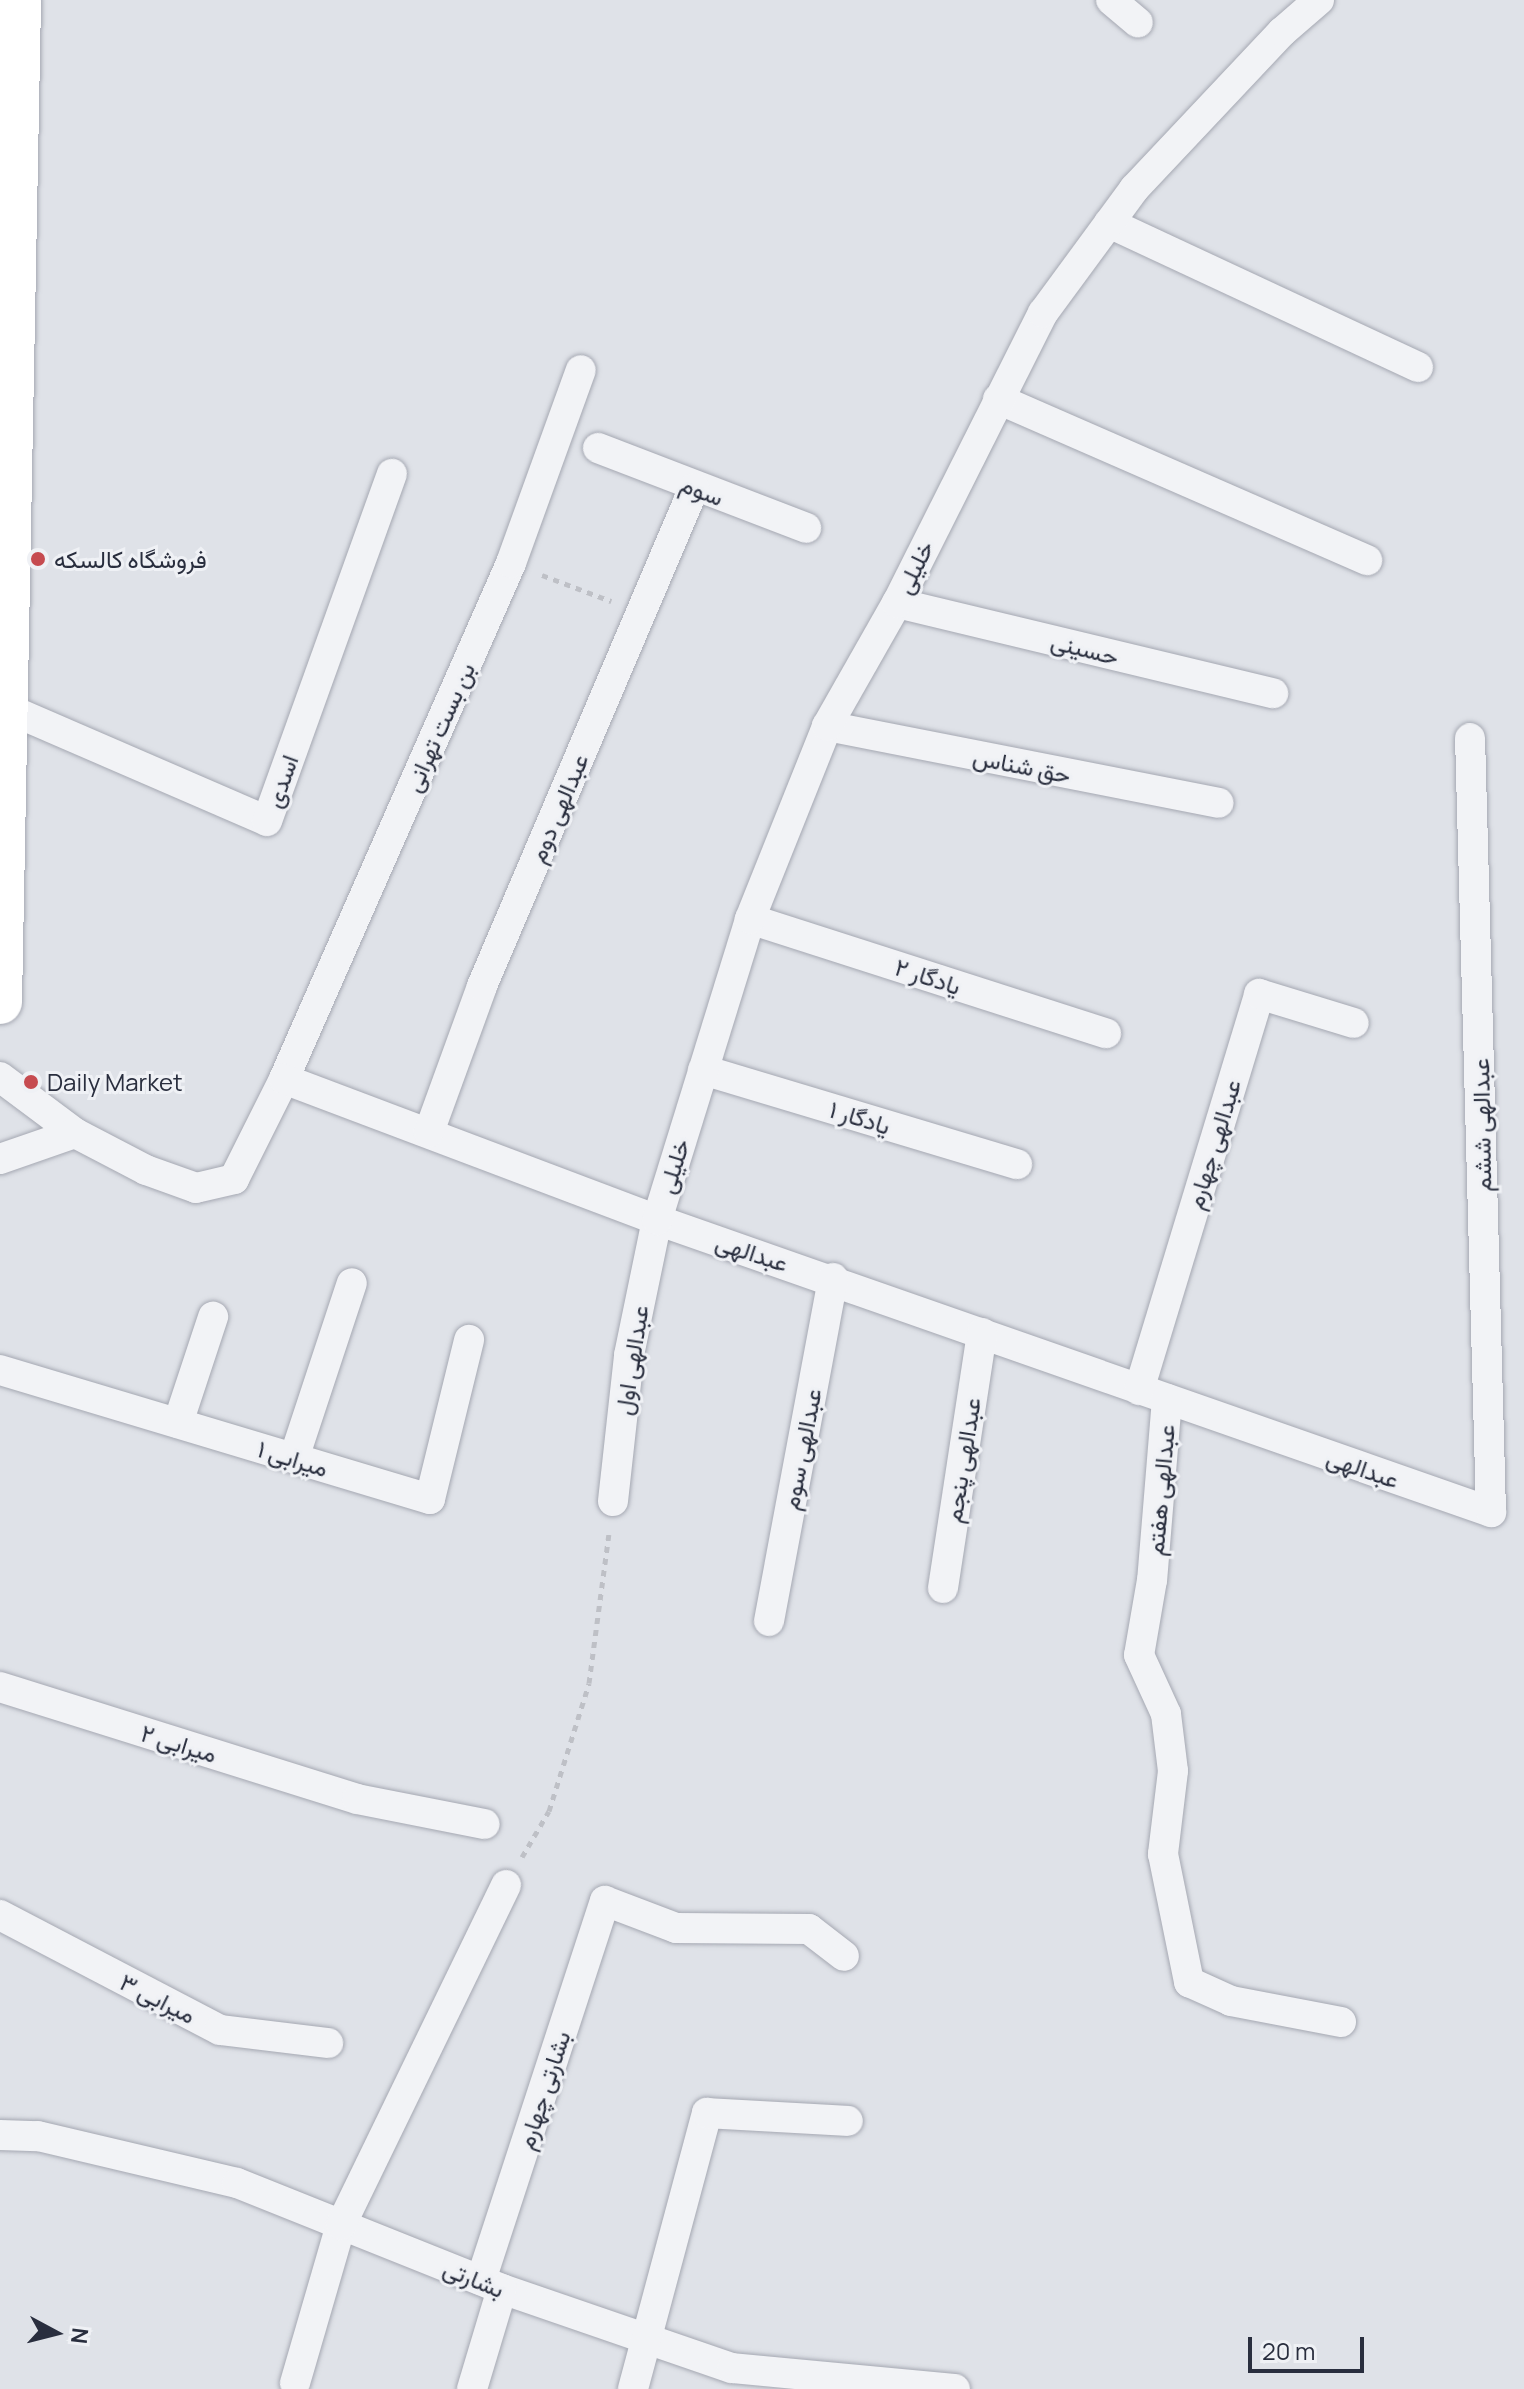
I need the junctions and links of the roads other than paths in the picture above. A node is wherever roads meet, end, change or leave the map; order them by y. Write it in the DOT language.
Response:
graph roads {
  1 [pos="19,0"];
  2 [pos="1111,0"];
  3 [pos="1319,0"];
  4 [pos="1138,23"];
  5 [pos="1109,223"];
  6 [pos="1418,367"];
  7 [pos="581,370"];
  8 [pos="998,399"];
  9 [pos="598,448"];
  10 [pos="392,474"];
  11 [pos="694,488"];
  12 [pos="806,528"];
  13 [pos="1367,560"];
  14 [pos="897,603"];
  15 [pos="1273,693"];
  16 [pos="6,708"];
  17 [pos="827,726"];
  18 [pos="1470,738"];
  19 [pos="1218,803"];
  20 [pos="750,919"];
  21 [pos="0,1002"];
  22 [pos="1354,1023"];
  23 [pos="1106,1033"];
  24 [pos="703,1070"];
  25 [pos="0,1077"];
  26 [pos="284,1079"];
  27 [pos="429,1132"];
  28 [pos="75,1133"];
  29 [pos="0,1159"];
  30 [pos="1017,1164"];
  31 [pos="657,1220"];
  32 [pos="833,1278"];
  33 [pos="352,1283"];
  34 [pos="213,1317"];
  35 [pos="982,1333"];
  36 [pos="469,1340"];
  37 [pos="0,1370"];
  38 [pos="1153,1395"];
  39 [pos="178,1423"];
  40 [pos="294,1458"];
  41 [pos="613,1501"];
  42 [pos="1491,1512"];
  43 [pos="943,1588"];
  44 [pos="769,1621"];
  45 [pos="0,1687"];
  46 [pos="485,1824"];
  47 [pos="506,1885"];
  48 [pos="0,1915"];
  49 [pos="844,1956"];
  50 [pos="1341,2022"];
  51 [pos="328,2043"];
  52 [pos="848,2121"];
  53 [pos="0,2135"];
  54 [pos="341,2225"];
  55 [pos="491,2285"];
  56 [pos="646,2342"];
  57 [pos="295,2383"];
  58 [pos="472,2389"];
  59 [pos="633,2389"];
  60 [pos="955,2389"];
  1 -- 16 [label="highway"];
  2 -- 4 [label="street"];
  3 -- 5 [label="street, خلیلی"];
  5 -- 6 [label="street"];
  5 -- 8 [label="street, خلیلی"];
  7 -- 26 [label="street, بن بست تهرانی"];
  8 -- 13 [label="street"];
  8 -- 14 [label="street, خلیلی"];
  9 -- 11 [label="street, سوم"];
  10 -- 16 [label="street, اسدی"];
  11 -- 12 [label="street, سوم"];
  11 -- 27 [label="street, عبدالهی دوم"];
  14 -- 15 [label="street, حسینی"];
  14 -- 17 [label="street, خلیلی"];
  16 -- 21 [label="highway"];
  17 -- 19 [label="street, حق شناس"];
  17 -- 20 [label="street, خلیلی"];
  18 -- 42 [label="street, عبدالهی ششم"];
  20 -- 23 [label="street, یادگار ۲"];
  20 -- 24 [label="street, خلیلی"];
  22 -- 38 [label="street, عبدالهی چهارم"];
  24 -- 30 [label="street, یادگار ۱"];
  24 -- 31 [label="street, خلیلی"];
  25 -- 28 [label="street"];
  26 -- 27 [label="street, عبدالهی"];
  26 -- 28 [label="street"];
  27 -- 31 [label="street, عبدالهی"];
  28 -- 29 [label="street"];
  31 -- 32 [label="street, عبدالهی"];
  31 -- 41 [label="street, عبدالهی اول"];
  32 -- 35 [label="street, عبدالهی"];
  32 -- 44 [label="street, عبدالهی سوم"];
  33 -- 40 [label="street"];
  34 -- 39 [label="street"];
  35 -- 38 [label="street, عبدالهی"];
  35 -- 43 [label="street, عبدالهی پنجم"];
  36 -- 40 [label="street, میرابی ۱"];
  37 -- 39 [label="street, میرابی ۱"];
  38 -- 42 [label="street, عبدالهی"];
  38 -- 50 [label="street, عبدالهی هفتم"];
  39 -- 40 [label="street, میرابی ۱"];
  45 -- 46 [label="street, میرابی ۲"];
  47 -- 54 [label="street"];
  48 -- 51 [label="street, میرابی ۳"];
  49 -- 55 [label="street, بشارتی چهارم"];
  52 -- 56 [label="street"];
  53 -- 54 [label="street, بشارتی"];
  54 -- 55 [label="street, بشارتی"];
  54 -- 57 [label="street"];
  55 -- 56 [label="street, بشارتی"];
  55 -- 58 [label="street, بشارتی چهارم"];
  56 -- 59 [label="street"];
  56 -- 60 [label="street, بشارتی"];
}
